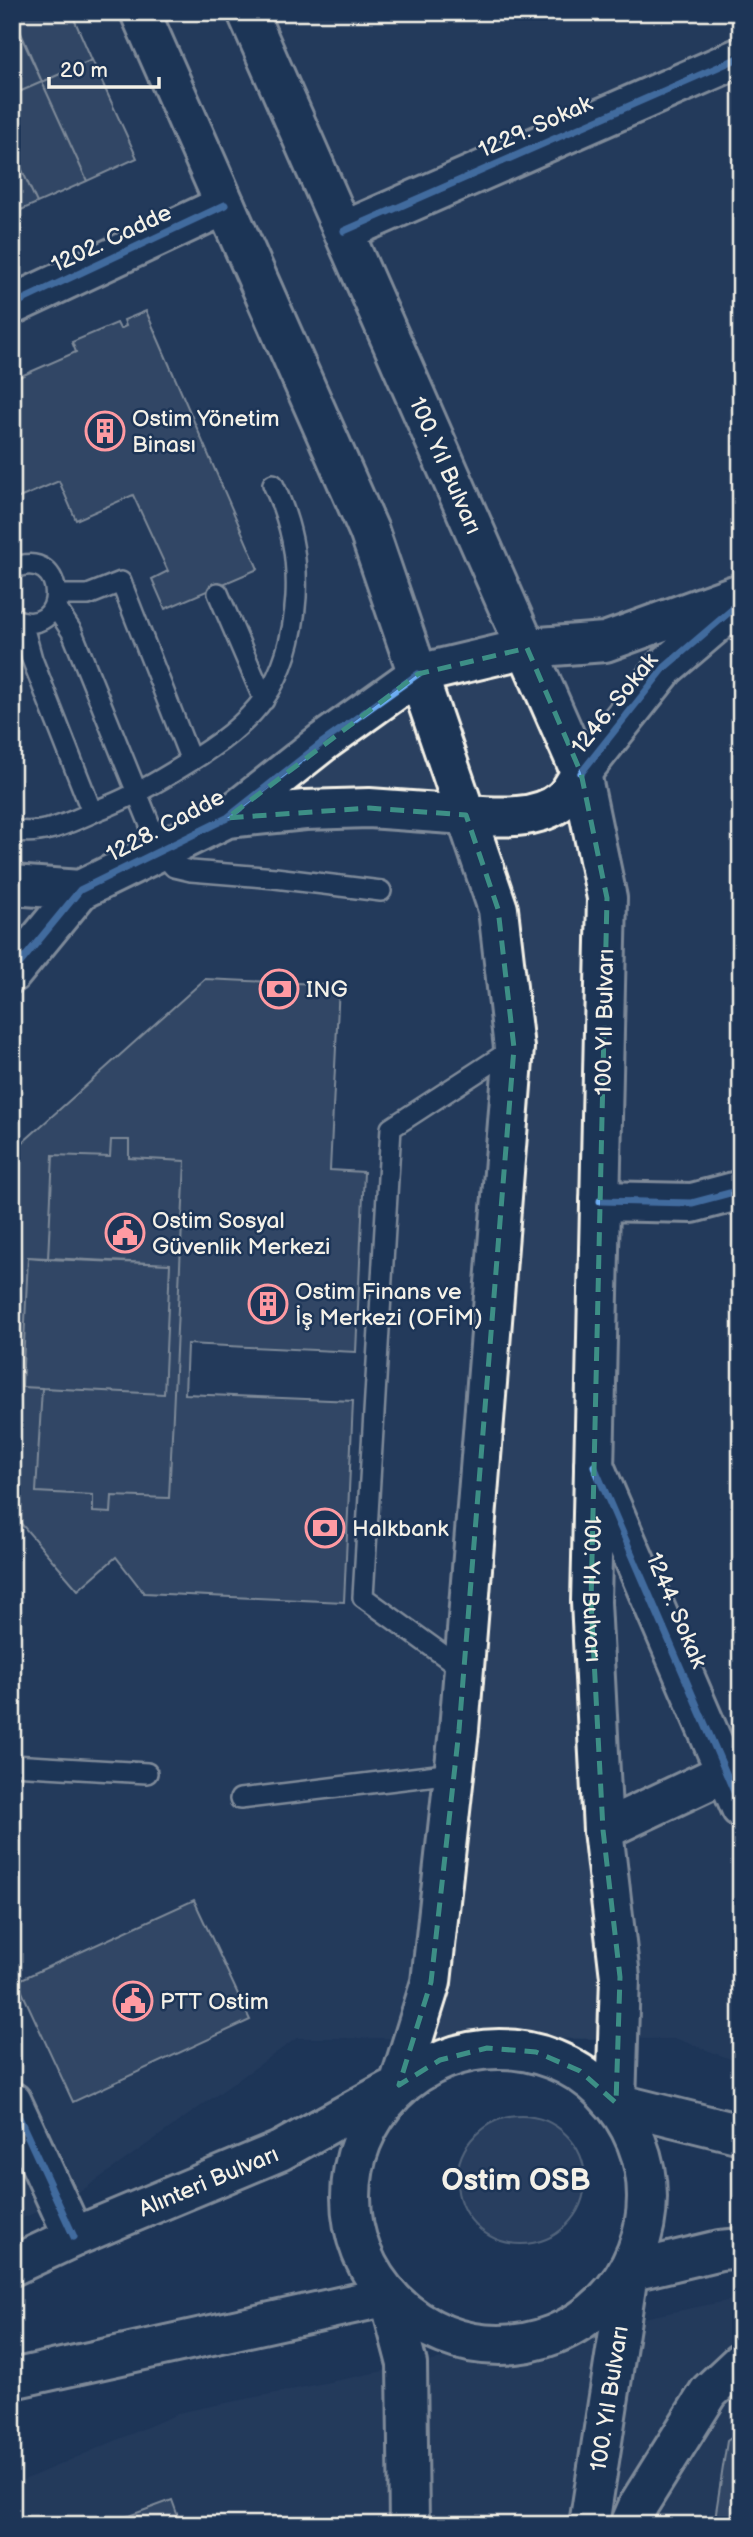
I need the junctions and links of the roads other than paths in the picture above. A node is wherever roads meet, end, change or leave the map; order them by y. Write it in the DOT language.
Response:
graph roads {
  1 [pos="139,12"];
  2 [pos="247,12"];
  3 [pos="741,57"];
  4 [pos="225,205"];
  5 [pos="344,231"];
  6 [pos="12,304"];
  7 [pos="273,484"];
  8 [pos="12,569"];
  9 [pos="218,593"];
  10 [pos="741,593"];
  11 [pos="56,600"];
  12 [pos="741,602"];
  13 [pos="19,632"];
  14 [pos="527,648"];
  15 [pos="418,674"];
  16 [pos="264,700"];
  17 [pos="191,761"];
  18 [pos="581,774"];
  19 [pos="137,794"];
  20 [pos="92,812"];
  21 [pos="466,815"];
  22 [pos="227,818"];
  23 [pos="12,830"];
  24 [pos="161,852"];
  25 [pos="12,885"];
  26 [pos="80,890"];
  27 [pos="380,891"];
  28 [pos="12,973"];
  29 [pos="514,1048"];
  30 [pos="741,1190"];
  31 [pos="600,1201"];
  32 [pos="594,1466"];
  33 [pos="464,1670"];
  34 [pos="12,1765"];
  35 [pos="733,1769"];
  36 [pos="147,1773"];
  37 [pos="453,1773"];
  38 [pos="240,1799"];
  39 [pos="741,1808"];
  40 [pos="603,1830"];
  41 [pos="399,2085"];
  42 [pos="12,2102"];
  43 [pos="616,2103"];
  44 [pos="741,2134"];
  45 [pos="74,2237"];
  46 [pos="741,2248"];
  47 [pos="12,2266"];
  48 [pos="628,2272"];
  49 [pos="390,2296"];
  50 [pos="741,2362"];
  51 [pos="12,2379"];
  52 [pos="409,2525"];
  53 [pos="589,2525"];
  54 [pos="630,2525"];
  1 -- 4 [label="main road"];
  2 -- 5 [label="main road, 100. Yıl Bulvarı"];
  3 -- 5 [label="main road, 1229. Sokak"];
  4 -- 6 [label="main road, 1202. Cadde"];
  4 -- 15 [label="main road"];
  5 -- 14 [label="main road, 100. Yıl Bulvarı"];
  7 -- 16 [label="lane"];
  8 -- 11 [label="lane"];
  9 -- 16 [label="lane"];
  10 -- 14 [label="main road, 1246. Sokak"];
  11 -- 13 [label="lane"];
  11 -- 17 [label="lane"];
  11 -- 19 [label="lane"];
  12 -- 18 [label="main road, 1246. Sokak"];
  13 -- 20 [label="lane"];
  14 -- 15 [label="main road, 1246. Sokak"];
  14 -- 18 [label="main road, 100. Yıl Bulvarı"];
  15 -- 21 [label="main road"];
  15 -- 22 [label="main road, 1228. Cadde"];
  16 -- 17 [label="lane"];
  17 -- 19 [label="lane"];
  18 -- 21 [label="main road, 1246. Sokak"];
  18 -- 31 [label="main road, 100. Yıl Bulvarı"];
  19 -- 20 [label="lane"];
  19 -- 24 [label="lane"];
  20 -- 23 [label="lane"];
  21 -- 22 [label="main road, 1228. Cadde"];
  21 -- 29 [label="main road"];
  22 -- 24 [label="main road, 1228. Cadde"];
  24 -- 26 [label="main road, 1228. Cadde"];
  24 -- 27 [label="lane"];
  25 -- 26 [label="main road"];
  26 -- 28 [label="main road, 1228. Cadde"];
  29 -- 33 [label="main road"];
  29 -- 33 [label="lane"];
  30 -- 31 [label="main road"];
  31 -- 32 [label="main road, 100. Yıl Bulvarı"];
  32 -- 35 [label="main road, 1244. Sokak"];
  32 -- 40 [label="main road, 100. Yıl Bulvarı"];
  33 -- 37 [label="main road"];
  34 -- 36 [label="lane"];
  35 -- 39 [label="main road, 1244. Sokak"];
  35 -- 40 [label="main road"];
  37 -- 38 [label="lane"];
  37 -- 41 [label="main road"];
  40 -- 43 [label="main road, 100. Yıl Bulvarı"];
  41 -- 43 [label="main road, Alınteri Bulvarı"];
  41 -- 45 [label="main road, Alınteri Bulvarı"];
  41 -- 49 [label="main road"];
  42 -- 45 [label="main road"];
  43 -- 44 [label="main road"];
  43 -- 48 [label="main road"];
  45 -- 47 [label="main road, Alınteri Bulvarı"];
  46 -- 48 [label="main road"];
  48 -- 49 [label="main road"];
  48 -- 53 [label="main road, 100. Yıl Bulvarı"];
  49 -- 51 [label="main road"];
  49 -- 52 [label="main road"];
  50 -- 54 [label="main road"];
}
